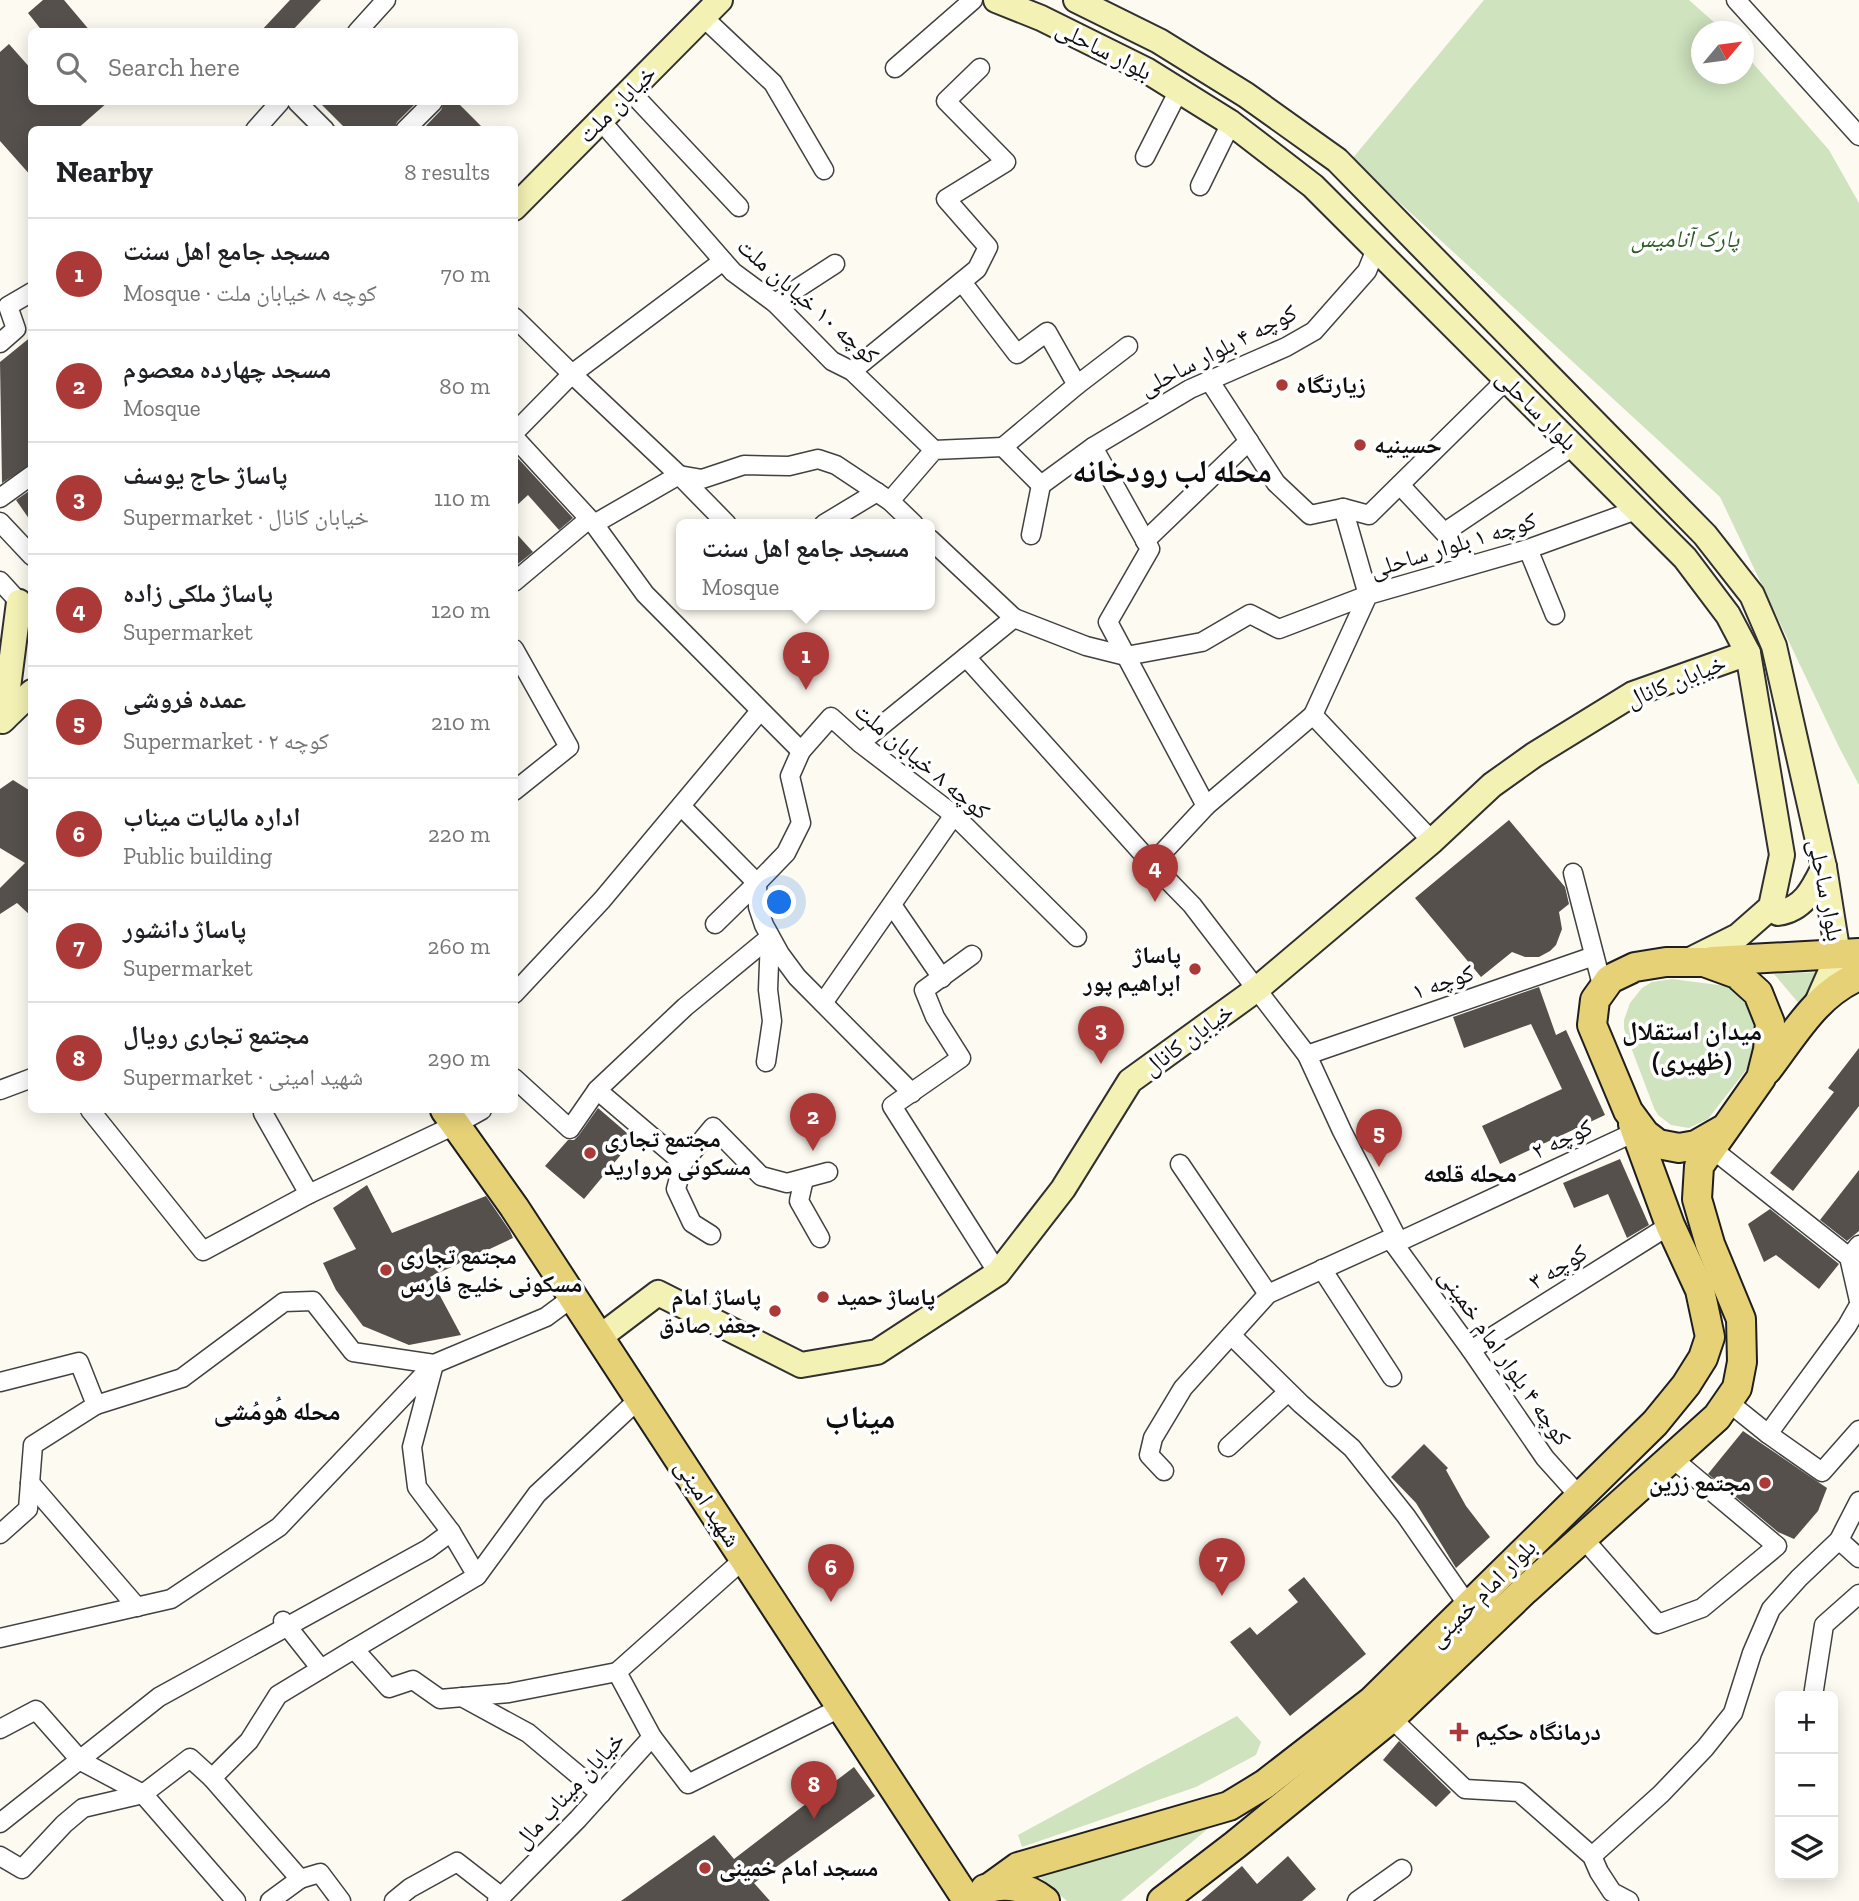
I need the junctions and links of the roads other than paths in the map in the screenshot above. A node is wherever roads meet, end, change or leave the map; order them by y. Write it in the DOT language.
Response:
graph roads {
  1 [pos="386,0"];
  2 [pos="973,0"];
  3 [pos="996,0"];
  4 [pos="1076,0"];
  5 [pos="1735,0"];
  6 [pos="712,9"];
  7 [pos="361,28"];
  8 [pos="895,68"];
  9 [pos="979,68"];
  10 [pos="1179,90"];
  11 [pos="630,91"];
  12 [pos="276,105"];
  13 [pos="301,105"];
  14 [pos="430,105"];
  15 [pos="601,121"];
  16 [pos="1231,123"];
  17 [pos="258,126"];
  18 [pos="322,126"];
  19 [pos="409,126"];
  20 [pos="1859,136"];
  21 [pos="1145,157"];
  22 [pos="824,170"];
  23 [pos="1200,186"];
  24 [pos="518,204"];
  25 [pos="738,207"];
  26 [pos="1376,249"];
  27 [pos="723,261"];
  28 [pos="835,264"];
  29 [pos="962,282"];
  30 [pos="28,294"];
  31 [pos="775,303"];
  32 [pos="518,321"];
  33 [pos="0,344"];
  34 [pos="1128,345"];
  35 [pos="852,372"];
  36 [pos="572,373"];
  37 [pos="1209,380"];
  38 [pos="1507,380"];
  39 [pos="1077,386"];
  40 [pos="518,434"];
  41 [pos="518,440"];
  42 [pos="1249,441"];
  43 [pos="1573,446"];
  44 [pos="1003,447"];
  45 [pos="1093,447"];
  46 [pos="934,450"];
  47 [pos="679,475"];
  48 [pos="28,478"];
  49 [pos="1041,485"];
  50 [pos="1400,485"];
  51 [pos="883,497"];
  52 [pos="0,498"];
  53 [pos="1343,508"];
  54 [pos="1636,510"];
  55 [pos="722,519"];
  56 [pos="835,519"];
  57 [pos="908,519"];
  58 [pos="0,522"];
  59 [pos="591,522"];
  60 [pos="1445,532"];
  61 [pos="1031,535"];
  62 [pos="1145,541"];
  63 [pos="935,544"];
  64 [pos="1528,549"];
  65 [pos="28,552"];
  66 [pos="1471,565"];
  67 [pos="518,579"];
  68 [pos="0,581"];
  69 [pos="1368,595"];
  70 [pos="25,609"];
  71 [pos="1555,615"];
  72 [pos="1014,618"];
  73 [pos="1748,653"];
  74 [pos="518,656"];
  75 [pos="1126,656"];
  76 [pos="966,657"];
  77 [pos="28,696"];
  78 [pos="760,711"];
  79 [pos="1313,715"];
  80 [pos="2,721"];
  81 [pos="860,743"];
  82 [pos="801,751"];
  83 [pos="518,788"];
  84 [pos="681,806"];
  85 [pos="1206,806"];
  86 [pos="954,815"];
  87 [pos="1432,841"];
  88 [pos="1152,864"];
  89 [pos="1824,867"];
  90 [pos="1573,873"];
  91 [pos="757,883"];
  92 [pos="892,905"];
  93 [pos="1771,907"];
  94 [pos="715,924"];
  95 [pos="770,937"];
  96 [pos="1077,937"];
  97 [pos="1849,954"];
  98 [pos="972,955"];
  99 [pos="1594,956"];
  100 [pos="1694,962"];
  101 [pos="1859,976"];
  102 [pos="942,978"];
  103 [pos="1256,989"];
  104 [pos="1603,989"];
  105 [pos="518,990"];
  106 [pos="823,1003"];
  107 [pos="1816,1005"];
  108 [pos="1307,1055"];
  109 [pos="766,1062"];
  110 [pos="1761,1078"];
  111 [pos="28,1080"];
  112 [pos="518,1086"];
  113 [pos="0,1090"];
  114 [pos="597,1090"];
  115 [pos="912,1093"];
  116 [pos="92,1113"];
  117 [pos="263,1113"];
  118 [pos="469,1113"];
  119 [pos="451,1117"];
  120 [pos="1632,1121"];
  121 [pos="1718,1139"];
  122 [pos="682,1163"];
  123 [pos="1180,1164"];
  124 [pos="828,1172"];
  125 [pos="804,1178"];
  126 [pos="309,1194"];
  127 [pos="1670,1225"];
  128 [pos="711,1236"];
  129 [pos="820,1238"];
  130 [pos="1395,1240"];
  131 [pos="1856,1255"];
  132 [pos="1322,1269"];
  133 [pos="998,1273"];
  134 [pos="1268,1294"];
  135 [pos="573,1297"];
  136 [pos="1859,1303"];
  137 [pos="1853,1330"];
  138 [pos="1231,1335"];
  139 [pos="600,1337"];
  140 [pos="1471,1350"];
  141 [pos="434,1364"];
  142 [pos="1392,1377"];
  143 [pos="0,1382"];
  144 [pos="1288,1392"];
  145 [pos="640,1398"];
  146 [pos="1727,1401"];
  147 [pos="96,1405"];
  148 [pos="1859,1430"];
  149 [pos="1768,1433"];
  150 [pos="1228,1447"];
  151 [pos="1672,1458"];
  152 [pos="1164,1471"];
  153 [pos="30,1483"];
  154 [pos="1580,1497"];
  155 [pos="1859,1501"];
  156 [pos="451,1532"];
  157 [pos="0,1534"];
  158 [pos="1583,1538"];
  159 [pos="1839,1540"];
  160 [pos="745,1558"];
  161 [pos="1859,1558"];
  162 [pos="477,1576"];
  163 [pos="1859,1594"];
  164 [pos="137,1607"];
  165 [pos="1469,1607"];
  166 [pos="285,1624"];
  167 [pos="0,1638"];
  168 [pos="354,1649"];
  169 [pos="321,1669"];
  170 [pos="617,1672"];
  171 [pos="1814,1691"];
  172 [pos="462,1697"];
  173 [pos="842,1707"];
  174 [pos="1391,1718"];
  175 [pos="0,1729"];
  176 [pos="652,1737"];
  177 [pos="81,1760"];
  178 [pos="212,1778"];
  179 [pos="144,1794"];
  180 [pos="601,1794"];
  181 [pos="0,1823"];
  182 [pos="0,1856"];
  183 [pos="1592,1856"];
  184 [pos="1402,1868"];
  185 [pos="300,1879"];
  186 [pos="974,1896"];
  187 [pos="1175,1897"];
  188 [pos="1616,1898"];
  189 [pos="499,1899"];
  190 [pos="236,1901"];
  191 [pos="270,1901"];
  192 [pos="341,1901"];
  193 [pos="394,1901"];
  194 [pos="1045,1901"];
  195 [pos="1357,1901"];
  1 -- 7 [label="street"];
  2 -- 8 [label="street"];
  3 -- 10 [label="main road, بلوار ساحلی"];
  4 -- 89 [label="main road, بلوار ساحلی"];
  5 -- 20 [label="street"];
  6 -- 11 [label="main road, خیابان ملت"];
  6 -- 22 [label="street"];
  9 -- 29 [label="street"];
  10 -- 16 [label="main road, بلوار ساحلی"];
  10 -- 21 [label="street"];
  11 -- 15 [label="main road, خیابان ملت"];
  11 -- 25 [label="street"];
  12 -- 17 [label="street"];
  13 -- 18 [label="street"];
  14 -- 19 [label="street"];
  15 -- 24 [label="main road, خیابان ملت"];
  15 -- 27 [label="street, کوچه ۱۰ خیابان ملت"];
  16 -- 23 [label="street"];
  16 -- 26 [label="main road, بلوار ساحلی"];
  26 -- 37 [label="street, کوچه ۴ بلوار ساحلی"];
  26 -- 38 [label="main road, بلوار ساحلی"];
  27 -- 31 [label="street, کوچه ۱۰ خیابان ملت"];
  27 -- 36 [label="street"];
  28 -- 31 [label="street"];
  29 -- 35 [label="street"];
  29 -- 39 [label="street"];
  30 -- 33 [label="street"];
  31 -- 35 [label="street, کوچه ۱۰ خیابان ملت"];
  32 -- 36 [label="street"];
  34 -- 39 [label="street"];
  35 -- 46 [label="street, کوچه ۱۰ خیابان ملت"];
  36 -- 40 [label="street"];
  36 -- 47 [label="street"];
  37 -- 42 [label="street"];
  37 -- 45 [label="street, کوچه ۴ بلوار ساحلی"];
  38 -- 43 [label="main road, بلوار ساحلی"];
  38 -- 50 [label="street"];
  39 -- 44 [label="street"];
  41 -- 59 [label="street"];
  42 -- 53 [label="street"];
  42 -- 62 [label="street"];
  43 -- 54 [label="main road, بلوار ساحلی"];
  43 -- 60 [label="street"];
  44 -- 46 [label="street"];
  44 -- 49 [label="street"];
  45 -- 49 [label="street, کوچه ۴ بلوار ساحلی"];
  45 -- 62 [label="street"];
  46 -- 51 [label="street"];
  47 -- 51 [label="street"];
  47 -- 55 [label="street"];
  47 -- 59 [label="street"];
  48 -- 52 [label="street"];
  49 -- 61 [label="street"];
  50 -- 53 [label="street"];
  50 -- 60 [label="street"];
  51 -- 56 [label="street"];
  51 -- 57 [label="street"];
  53 -- 69 [label="street"];
  54 -- 64 [label="street, کوچه ۱ بلوار ساحلی"];
  54 -- 73 [label="main road, بلوار ساحلی"];
  58 -- 65 [label="street"];
  59 -- 67 [label="street"];
  59 -- 78 [label="street"];
  60 -- 66 [label="street"];
  62 -- 75 [label="street"];
  63 -- 72 [label="street"];
  64 -- 66 [label="street, کوچه ۱ بلوار ساحلی"];
  64 -- 71 [label="street"];
  66 -- 69 [label="street, کوچه ۱ بلوار ساحلی"];
  68 -- 70 [label="street"];
  69 -- 75 [label="street"];
  69 -- 79 [label="street, کوچه ۱ بلوار ساحلی"];
  70 -- 80 [label="main road"];
  72 -- 75 [label="street"];
  72 -- 76 [label="street"];
  73 -- 87 [label="main road, خیابان کانال"];
  73 -- 93 [label="main road, بلوار ساحلی"];
  74 -- 83 [label="street"];
  75 -- 85 [label="street"];
  76 -- 81 [label="street"];
  76 -- 88 [label="street, کوچه ۴ بلوار امام خمینی"];
  77 -- 80 [label="main road"];
  78 -- 82 [label="street"];
  78 -- 84 [label="street"];
  79 -- 85 [label="street"];
  79 -- 87 [label="street"];
  81 -- 82 [label="street, کوچه ۸ خیابان ملت"];
  81 -- 86 [label="street, کوچه ۸ خیابان ملت"];
  82 -- 91 [label="street"];
  84 -- 91 [label="street"];
  84 -- 105 [label="street"];
  85 -- 88 [label="street"];
  86 -- 92 [label="street"];
  86 -- 96 [label="street, کوچه ۸ خیابان ملت"];
  87 -- 103 [label="main road, خیابان کانال"];
  88 -- 103 [label="street, کوچه ۴ بلوار امام خمینی"];
  89 -- 93 [label="main road"];
  89 -- 97 [label="main road, بلوار ساحلی"];
  90 -- 99 [label="street"];
  91 -- 94 [label="street"];
  91 -- 95 [label="street"];
  92 -- 102 [label="street"];
  92 -- 106 [label="street"];
  93 -- 100 [label="main road"];
  95 -- 106 [label="street"];
  95 -- 109 [label="street"];
  95 -- 114 [label="street"];
  97 -- 100 [label="main road"];
  97 -- 107 [label="main road, بلوار ساحلی"];
  98 -- 102 [label="street"];
  99 -- 104 [label="street"];
  99 -- 108 [label="street, کوچه ۱"];
  100 -- 104 [label="main road"];
  100 -- 110 [label="main road"];
  101 -- 107 [label="main road"];
  102 -- 115 [label="street"];
  103 -- 108 [label="street, کوچه ۴ بلوار امام خمینی"];
  103 -- 133 [label="main road, خیابان کانال"];
  104 -- 120 [label="main road"];
  106 -- 115 [label="street"];
  107 -- 110 [label="main road"];
  108 -- 130 [label="street, کوچه ۴ بلوار امام خمینی"];
  110 -- 121 [label="main road"];
  111 -- 113 [label="street"];
  112 -- 114 [label="street"];
  114 -- 122 [label="street"];
  115 -- 133 [label="street"];
  116 -- 126 [label="street"];
  117 -- 126 [label="street"];
  118 -- 119 [label="street"];
  119 -- 126 [label="street"];
  119 -- 135 [label="main road, شهید امینی"];
  120 -- 121 [label="main road"];
  120 -- 127 [label="main road, بلوار امام خمینی"];
  120 -- 130 [label="street, کوچه ۲"];
  121 -- 131 [label="street"];
  121 -- 146 [label="main road, بلوار امام خمینی"];
  122 -- 125 [label="street"];
  122 -- 128 [label="street"];
  123 -- 134 [label="street"];
  124 -- 125 [label="street"];
  125 -- 129 [label="street"];
  127 -- 140 [label="street, کوچه ۳"];
  127 -- 154 [label="main road, بلوار امام خمینی"];
  130 -- 132 [label="street, کوچه ۲"];
  130 -- 140 [label="street, کوچه ۴ بلوار امام خمینی"];
  131 -- 136 [label="street"];
  132 -- 134 [label="street, کوچه ۲"];
  132 -- 142 [label="street"];
  133 -- 139 [label="main road, خیابان کانال"];
  134 -- 138 [label="street"];
  135 -- 139 [label="main road, شهید امینی"];
  135 -- 141 [label="street"];
  136 -- 137 [label="street"];
  137 -- 149 [label="street"];
  138 -- 144 [label="street"];
  138 -- 152 [label="street"];
  139 -- 145 [label="main road, شهید امینی"];
  140 -- 154 [label="street, کوچه ۴ بلوار امام خمینی"];
  141 -- 147 [label="street"];
  141 -- 156 [label="street"];
  141 -- 164 [label="street"];
  143 -- 147 [label="street"];
  144 -- 150 [label="street"];
  144 -- 165 [label="street"];
  145 -- 160 [label="main road, شهید امینی"];
  145 -- 162 [label="street"];
  146 -- 149 [label="street"];
  146 -- 151 [label="main road, بلوار امام خمینی"];
  147 -- 153 [label="street"];
  148 -- 149 [label="street"];
  151 -- 158 [label="main road, بلوار امام خمینی"];
  151 -- 158 [label="street"];
  153 -- 157 [label="street"];
  153 -- 164 [label="street"];
  154 -- 165 [label="main road, بلوار امام خمینی"];
  155 -- 159 [label="street"];
  156 -- 162 [label="street"];
  156 -- 166 [label="street"];
  158 -- 174 [label="main road, بلوار امام خمینی"];
  159 -- 161 [label="street"];
  159 -- 183 [label="street"];
  160 -- 170 [label="street"];
  160 -- 173 [label="main road, شهید امینی"];
  162 -- 168 [label="street"];
  163 -- 171 [label="street"];
  164 -- 167 [label="street"];
  165 -- 186 [label="main road, بلوار امام خمینی"];
  166 -- 169 [label="street"];
  166 -- 177 [label="street"];
  168 -- 169 [label="street"];
  168 -- 172 [label="street"];
  169 -- 178 [label="street"];
  170 -- 172 [label="street"];
  170 -- 176 [label="street, خیابان میناب مال"];
  172 -- 180 [label="street"];
  173 -- 176 [label="street"];
  173 -- 186 [label="main road, شهید امینی"];
  174 -- 183 [label="street"];
  174 -- 187 [label="main road, بلوار امام خمینی"];
  175 -- 177 [label="street"];
  176 -- 180 [label="street, خیابان میناب مال"];
  177 -- 179 [label="street"];
  177 -- 181 [label="street"];
  178 -- 179 [label="street"];
  178 -- 185 [label="street"];
  179 -- 182 [label="street"];
  179 -- 190 [label="street"];
  180 -- 189 [label="street, خیابان میناب مال"];
  183 -- 188 [label="street"];
  184 -- 195 [label="street"];
  185 -- 191 [label="street"];
  185 -- 192 [label="street"];
  186 -- 194 [label="main road"];
  189 -- 193 [label="street"];
}
